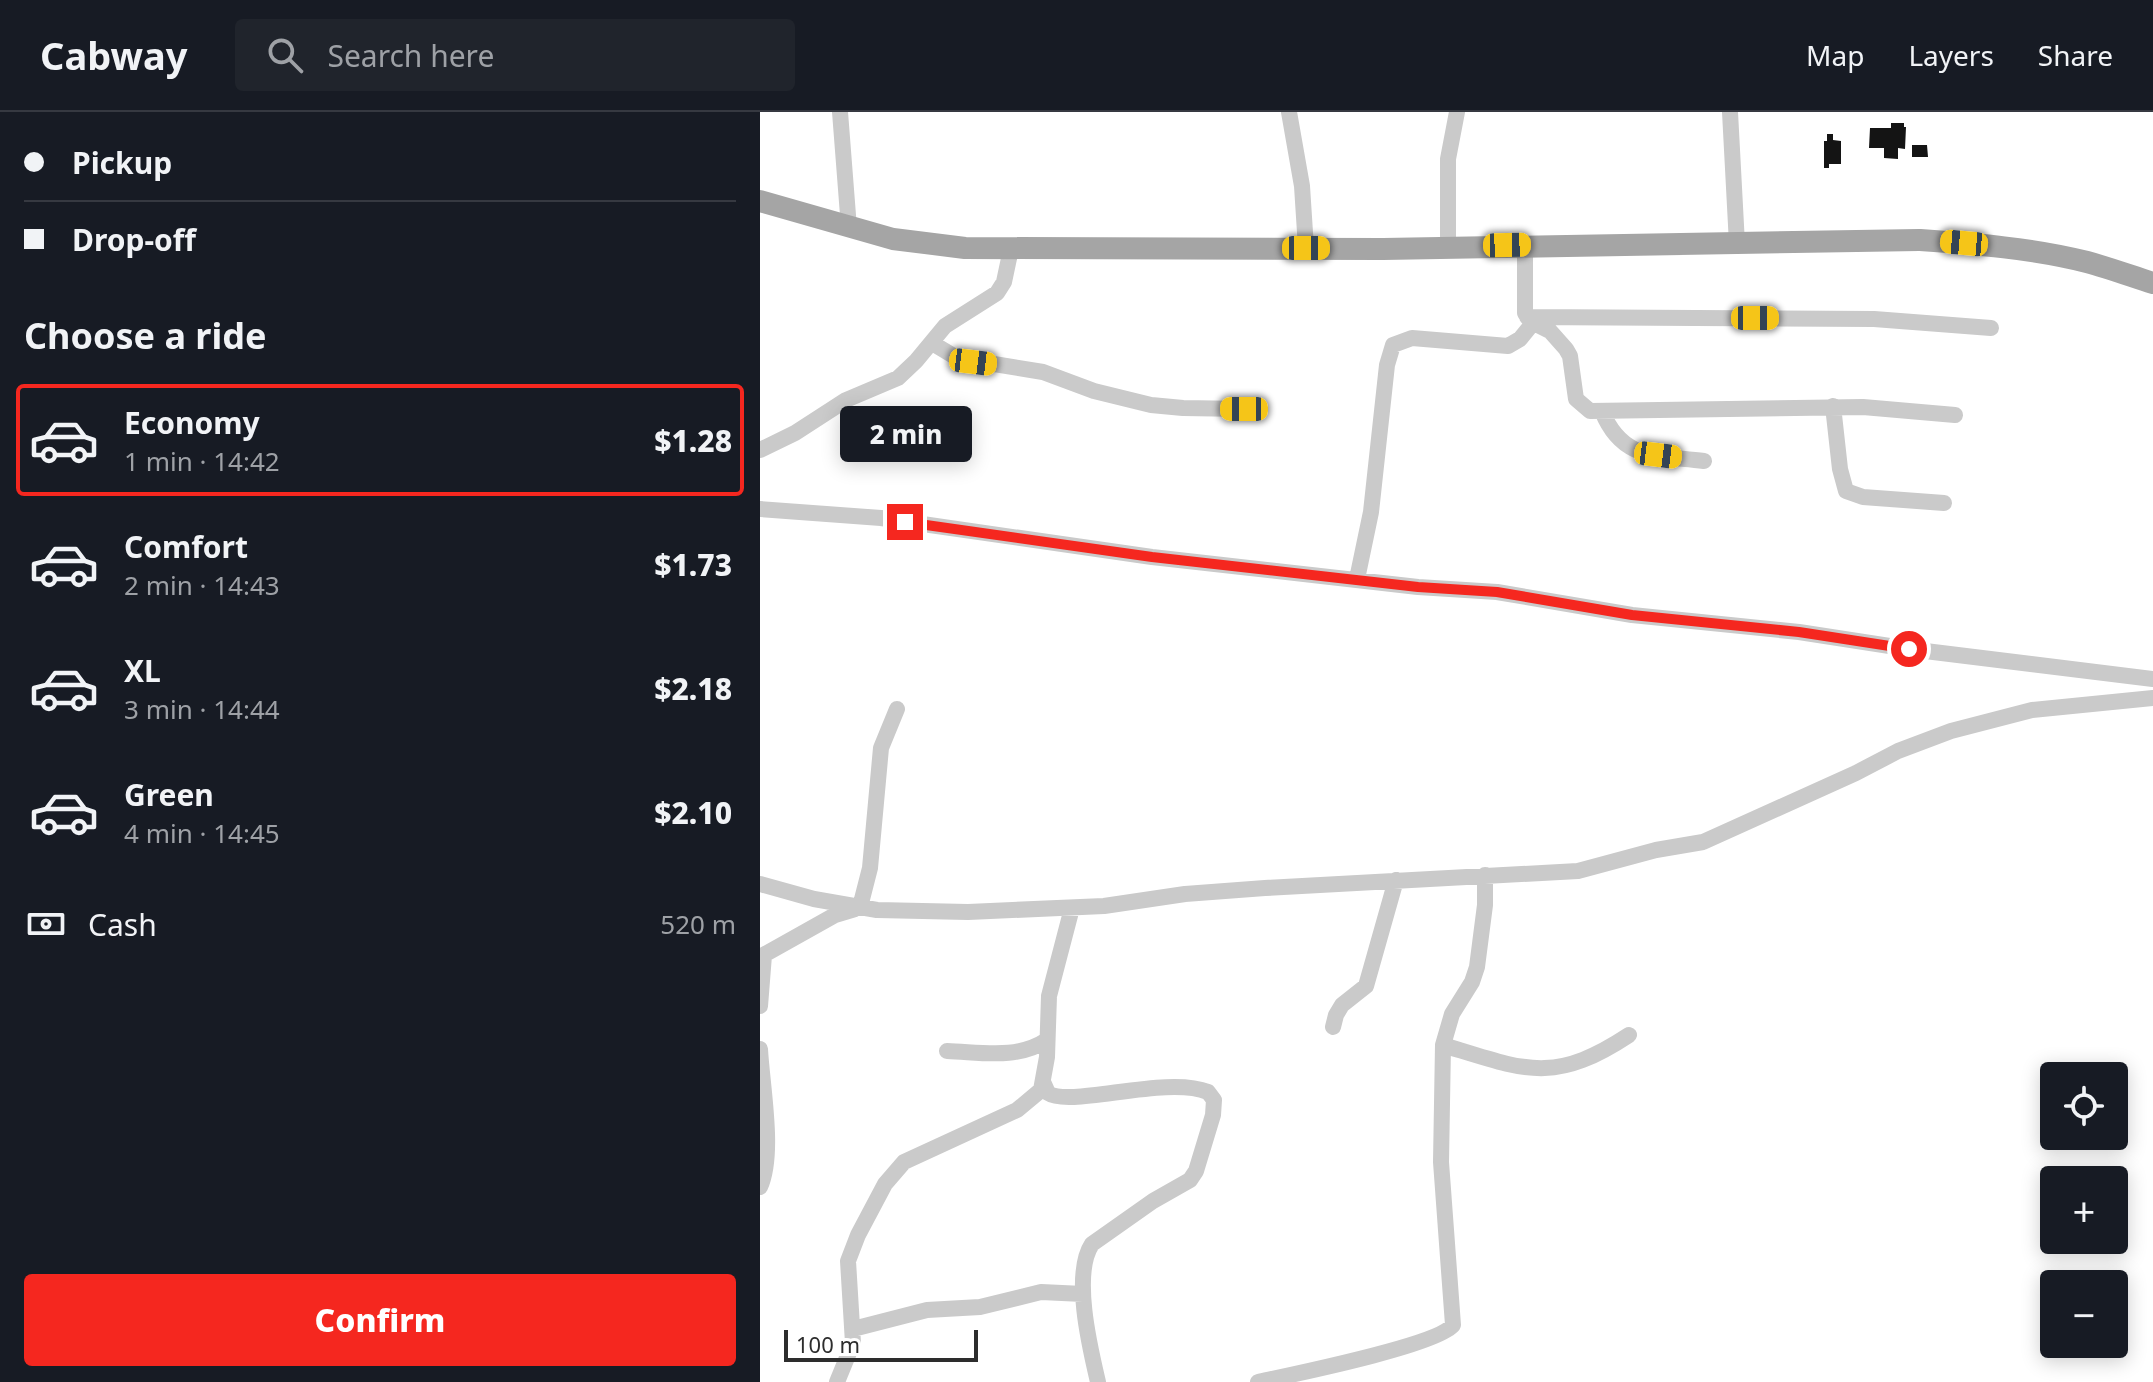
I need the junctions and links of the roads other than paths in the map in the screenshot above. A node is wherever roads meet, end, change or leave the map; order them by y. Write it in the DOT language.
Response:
graph roads {
  1 [pos="840,112"];
  2 [pos="1289,112"];
  3 [pos="1457,112"];
  4 [pos="1730,112"];
  5 [pos="760,201"];
  6 [pos="849,228"];
  7 [pos="1737,244"];
  8 [pos="1525,245"];
  9 [pos="1306,248"];
  10 [pos="1448,248"];
  11 [pos="1011,249"];
  12 [pos="2153,283"];
  13 [pos="1530,320"];
  14 [pos="1991,328"];
  15 [pos="932,343"];
  16 [pos="1833,406"];
  17 [pos="1244,409"];
  18 [pos="1602,411"];
  19 [pos="1955,415"];
  20 [pos="760,450"];
  21 [pos="1704,461"];
  22 [pos="1944,503"];
  23 [pos="760,509"];
  24 [pos="1357,579"];
  25 [pos="2153,679"];
  26 [pos="2153,698"];
  27 [pos="897,709"];
  28 [pos="1485,875"];
  29 [pos="1396,880"];
  30 [pos="760,884"];
  31 [pos="860,907"];
  32 [pos="1072,908"];
  33 [pos="762,956"];
  34 [pos="760,1006"];
  35 [pos="1333,1027"];
  36 [pos="1629,1035"];
  37 [pos="1047,1040"];
  38 [pos="1443,1045"];
  39 [pos="760,1049"];
  40 [pos="947,1051"];
  41 [pos="1044,1084"];
  42 [pos="760,1187"];
  43 [pos="1083,1294"];
  44 [pos="853,1329"];
  45 [pos="837,1382"];
  46 [pos="1098,1382"];
  47 [pos="1258,1382"];
  1 -- 6 [label="street"];
  2 -- 9 [label="street"];
  3 -- 10 [label="street"];
  4 -- 7 [label="street"];
  5 -- 6 [label="main road"];
  6 -- 11 [label="main road"];
  7 -- 8 [label="main road"];
  7 -- 12 [label="main road"];
  8 -- 10 [label="main road"];
  8 -- 13 [label="street"];
  9 -- 10 [label="main road"];
  9 -- 11 [label="main road"];
  11 -- 15 [label="street"];
  13 -- 14 [label="street"];
  13 -- 18 [label="street"];
  13 -- 24 [label="street"];
  15 -- 17 [label="street"];
  15 -- 20 [label="street"];
  16 -- 18 [label="street"];
  16 -- 19 [label="street"];
  16 -- 22 [label="street"];
  18 -- 21 [label="street"];
  23 -- 24 [label="street"];
  24 -- 25 [label="street"];
  26 -- 28 [label="street"];
  27 -- 31 [label="street"];
  28 -- 29 [label="street"];
  28 -- 38 [label="street"];
  29 -- 32 [label="street"];
  29 -- 35 [label="street"];
  30 -- 31 [label="street"];
  31 -- 32 [label="street"];
  31 -- 33 [label="street"];
  32 -- 37 [label="street"];
  33 -- 34 [label="street"];
  36 -- 38 [label="street"];
  37 -- 40 [label="street"];
  37 -- 41 [label="street"];
  38 -- 47 [label="street"];
  39 -- 42 [label="street"];
  41 -- 43 [label="street"];
  41 -- 44 [label="street"];
  43 -- 44 [label="street"];
  43 -- 46 [label="street"];
  44 -- 45 [label="street"];
}
